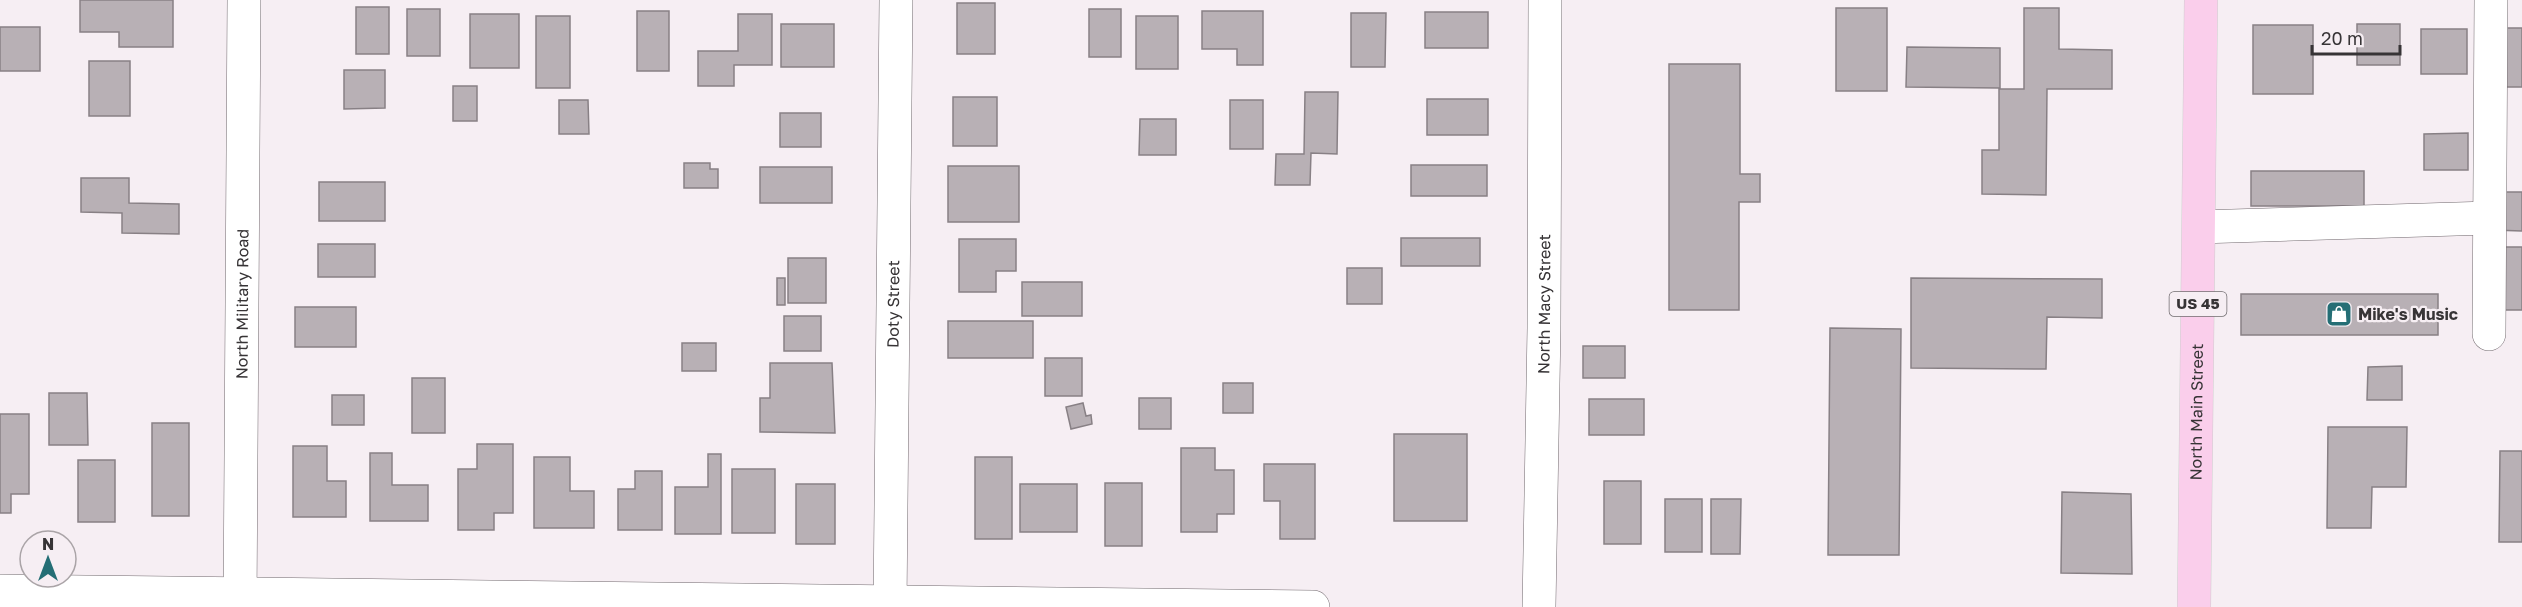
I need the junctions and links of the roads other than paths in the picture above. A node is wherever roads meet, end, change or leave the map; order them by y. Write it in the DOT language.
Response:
graph roads {
  1 [pos="244,0"];
  2 [pos="896,0"];
  3 [pos="1545,0"];
  4 [pos="2201,0"];
  5 [pos="2491,0"];
  6 [pos="2489,218"];
  7 [pos="2199,227"];
  8 [pos="2489,334"];
  9 [pos="0,591"];
  10 [pos="241,600"];
  11 [pos="890,604"];
  12 [pos="1112,606"];
  13 [pos="1313,607"];
  14 [pos="1539,607"];
  15 [pos="2194,607"];
  1 -- 10 [label="street, North Military Road"];
  2 -- 11 [label="street, Doty Street"];
  3 -- 14 [label="street, North Macy Street"];
  4 -- 7 [label="main road, North Main Street / US 45"];
  5 -- 6 [label="street"];
  6 -- 7 [label="street"];
  6 -- 8 [label="street"];
  7 -- 15 [label="main road, North Main Street / US 45"];
  9 -- 10 [label="street"];
  10 -- 11 [label="street"];
  11 -- 12 [label="street"];
  12 -- 13 [label="street"];
}
